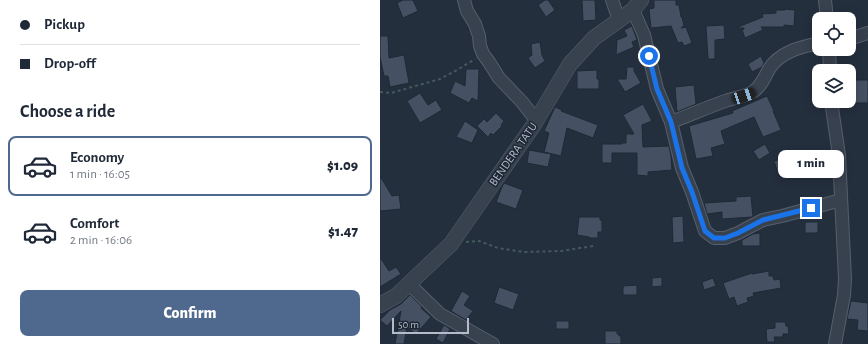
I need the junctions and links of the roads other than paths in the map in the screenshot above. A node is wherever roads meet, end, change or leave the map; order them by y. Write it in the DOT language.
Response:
graph roads {
  1 [pos="464,0"];
  2 [pos="612,0"];
  3 [pos="825,0"];
  4 [pos="637,5"];
  5 [pos="826,12"];
  6 [pos="619,20"];
  7 [pos="868,32"];
  8 [pos="856,36"];
  9 [pos="812,45"];
  10 [pos="832,108"];
  11 [pos="536,120"];
  12 [pos="671,122"];
  13 [pos="841,200"];
  14 [pos="409,284"];
  15 [pos="380,305"];
  16 [pos="493,344"];
  17 [pos="835,344"];
  1 -- 11 [label="street"];
  2 -- 6 [label="street"];
  3 -- 5 [label="street"];
  4 -- 6 [label="street, BENDERA TATU"];
  4 -- 12 [label="street"];
  6 -- 11 [label="street, BENDERA TATU"];
  7 -- 8 [label="street"];
  9 -- 12 [label="street"];
  10 -- 13 [label="street"];
  11 -- 14 [label="street, BENDERA TATU"];
  12 -- 13 [label="street"];
  13 -- 17 [label="street"];
  14 -- 15 [label="street, BENDERA TATU"];
  14 -- 16 [label="street"];
}
